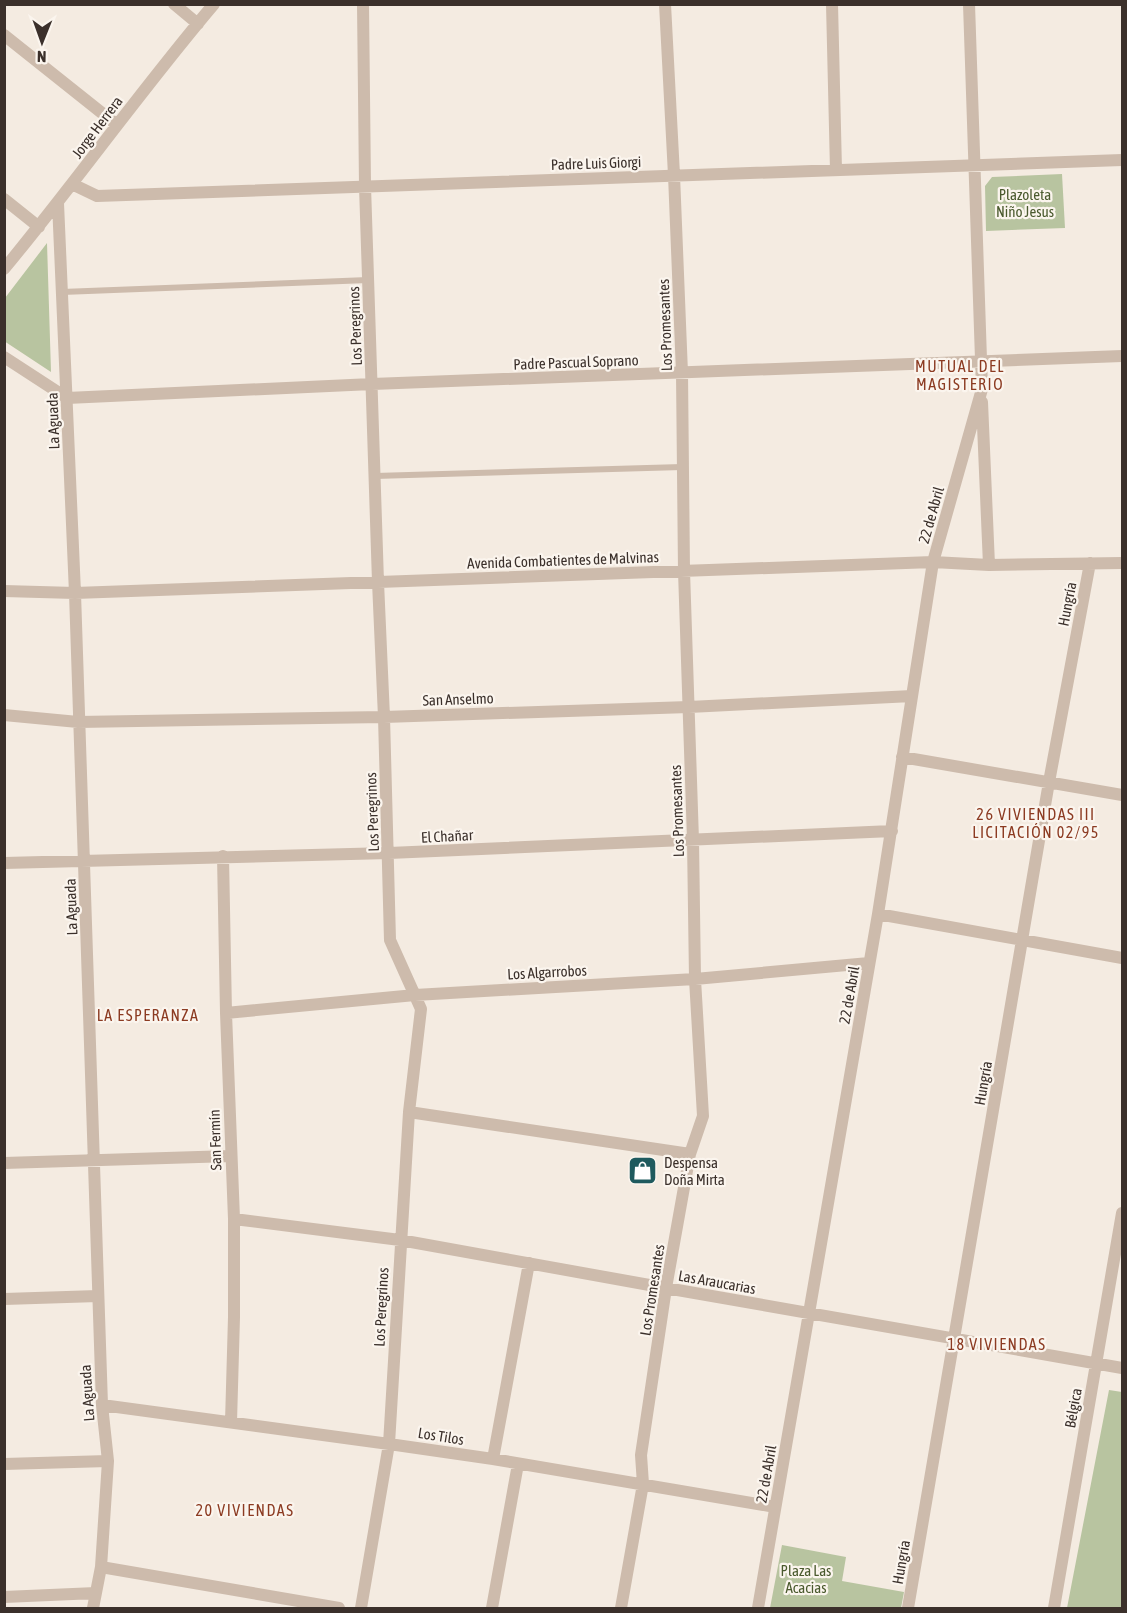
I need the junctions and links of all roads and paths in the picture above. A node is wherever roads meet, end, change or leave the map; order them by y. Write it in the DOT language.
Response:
graph roads {
  1 [pos="174,4"];
  2 [pos="214,4"];
  3 [pos="363,4"];
  4 [pos="665,4"];
  5 [pos="832,4"];
  6 [pos="969,4"];
  7 [pos="198,24"];
  8 [pos="4,35"];
  9 [pos="117,124"];
  10 [pos="1122,160"];
  11 [pos="975,165"];
  12 [pos="836,170"];
  13 [pos="674,175"];
  14 [pos="72,184"];
  15 [pos="365,186"];
  16 [pos="4,199"];
  17 [pos="58,203"];
  18 [pos="39,227"];
  19 [pos="4,269"];
  20 [pos="369,280"];
  21 [pos="62,292"];
  22 [pos="1122,356"];
  23 [pos="4,357"];
  24 [pos="981,361"];
  25 [pos="682,373"];
  26 [pos="372,384"];
  27 [pos="982,389"];
  28 [pos="67,398"];
  29 [pos="682,467"];
  30 [pos="375,477"];
  31 [pos="933,562"];
  32 [pos="1122,562"];
  33 [pos="1090,563"];
  34 [pos="989,565"];
  35 [pos="684,571"];
  36 [pos="378,582"];
  37 [pos="4,591"];
  38 [pos="75,593"];
  39 [pos="912,696"];
  40 [pos="689,707"];
  41 [pos="4,716"];
  42 [pos="384,717"];
  43 [pos="78,722"];
  44 [pos="902,757"];
  45 [pos="1049,782"];
  46 [pos="1122,795"];
  47 [pos="891,831"];
  48 [pos="693,840"];
  49 [pos="389,853"];
  50 [pos="223,856"];
  51 [pos="84,861"];
  52 [pos="4,863"];
  53 [pos="878,914"];
  54 [pos="1023,940"];
  55 [pos="1122,958"];
  56 [pos="869,963"];
  57 [pos="695,979"];
  58 [pos="415,995"];
  59 [pos="226,1013"];
  60 [pos="409,1112"];
  61 [pos="690,1154"];
  62 [pos="231,1156"];
  63 [pos="93,1160"];
  64 [pos="4,1163"];
  65 [pos="1122,1213"];
  66 [pos="234,1219"];
  67 [pos="400,1240"];
  68 [pos="529,1263"];
  69 [pos="666,1288"];
  70 [pos="98,1296"];
  71 [pos="4,1299"];
  72 [pos="809,1313"];
  73 [pos="954,1338"];
  74 [pos="1095,1363"];
  75 [pos="1122,1368"];
  76 [pos="102,1405"];
  77 [pos="231,1422"];
  78 [pos="389,1444"];
  79 [pos="493,1459"];
  80 [pos="108,1461"];
  81 [pos="4,1464"];
  82 [pos="518,1464"];
  83 [pos="643,1484"];
  84 [pos="775,1507"];
  85 [pos="101,1567"];
  86 [pos="96,1593"];
  87 [pos="4,1597"];
  88 [pos="93,1608"];
  89 [pos="339,1608"];
  90 [pos="361,1608"];
  91 [pos="492,1608"];
  92 [pos="621,1608"];
  93 [pos="758,1608"];
  94 [pos="908,1608"];
  95 [pos="1054,1608"];
  1 -- 7 [label="street"];
  2 -- 7 [label="street, Jorge Herrera"];
  3 -- 15 [label="street, Los Peregrinos"];
  4 -- 13 [label="street, Los Promesantes"];
  5 -- 12 [label="street"];
  6 -- 11 [label="street, 22 de Abril"];
  7 -- 9 [label="street, Jorge Herrera"];
  8 -- 9 [label="street"];
  9 -- 14 [label="street, Jorge Herrera"];
  10 -- 11 [label="street, Padre Luis Giorgi"];
  11 -- 12 [label="street, Padre Luis Giorgi"];
  11 -- 24 [label="street, 22 de Abril"];
  12 -- 13 [label="street, Padre Luis Giorgi"];
  13 -- 15 [label="street, Padre Luis Giorgi"];
  13 -- 25 [label="street, Los Promesantes"];
  14 -- 15 [label="street, Padre Luis Giorgi"];
  14 -- 17 [label="street, Jorge Herrera"];
  15 -- 20 [label="street, Los Peregrinos"];
  16 -- 18 [label="street"];
  17 -- 18 [label="street, Jorge Herrera"];
  17 -- 21 [label="street, La Aguada"];
  18 -- 19 [label="street, Jorge Herrera"];
  20 -- 21 [label="lane"];
  20 -- 26 [label="street, Los Peregrinos"];
  21 -- 28 [label="street, La Aguada"];
  22 -- 24 [label="street, Padre Pascual Soprano"];
  23 -- 28 [label="street"];
  24 -- 25 [label="street, Padre Pascual Soprano"];
  24 -- 27 [label="street, 22 de Abril"];
  25 -- 26 [label="street, Padre Pascual Soprano"];
  25 -- 29 [label="street, Los Promesantes"];
  26 -- 28 [label="street, Padre Pascual Soprano"];
  26 -- 30 [label="street, Los Peregrinos"];
  27 -- 31 [label="street, 22 de Abril"];
  27 -- 34 [label="street, 22 de Abril"];
  28 -- 38 [label="street, La Aguada"];
  29 -- 30 [label="lane"];
  29 -- 35 [label="street, Los Promesantes"];
  30 -- 36 [label="street, Los Peregrinos"];
  31 -- 34 [label="street, Avenida Combatientes de Malvinas"];
  31 -- 35 [label="street, Avenida Combatientes de Malvinas"];
  31 -- 39 [label="street, 22 de Abril"];
  32 -- 33 [label="street, Avenida Combatientes de Malvinas"];
  33 -- 34 [label="street, Avenida Combatientes de Malvinas"];
  33 -- 45 [label="street, Hungría"];
  35 -- 36 [label="street, Avenida Combatientes de Malvinas"];
  35 -- 40 [label="street, Los Promesantes"];
  36 -- 38 [label="street, Avenida Combatientes de Malvinas"];
  36 -- 42 [label="street, Los Peregrinos"];
  37 -- 38 [label="street, Avenida Combatientes de Malvinas"];
  38 -- 43 [label="street, La Aguada"];
  39 -- 40 [label="street, San Anselmo"];
  39 -- 44 [label="street, 22 de Abril"];
  40 -- 42 [label="street, San Anselmo"];
  40 -- 48 [label="street, Los Promesantes"];
  41 -- 43 [label="street, San Anselmo"];
  42 -- 43 [label="street, San Anselmo"];
  42 -- 49 [label="street, Los Peregrinos"];
  43 -- 51 [label="street, La Aguada"];
  44 -- 45 [label="street"];
  44 -- 47 [label="street, 22 de Abril"];
  45 -- 46 [label="street"];
  45 -- 54 [label="street, Hungría"];
  47 -- 48 [label="street, El Chañar"];
  47 -- 53 [label="street, 22 de Abril"];
  48 -- 49 [label="street, El Chañar"];
  48 -- 57 [label="street, Los Promesantes"];
  49 -- 50 [label="street, El Chañar"];
  49 -- 58 [label="street, Los Peregrinos"];
  50 -- 51 [label="street, El Chañar"];
  50 -- 59 [label="street, San Fermín"];
  51 -- 52 [label="street, El Chañar"];
  51 -- 63 [label="street, La Aguada"];
  53 -- 54 [label="street"];
  53 -- 56 [label="street, 22 de Abril"];
  54 -- 55 [label="street"];
  54 -- 73 [label="street, Hungría"];
  56 -- 57 [label="street, Los Algarrobos"];
  56 -- 72 [label="street, 22 de Abril"];
  57 -- 58 [label="street, Los Algarrobos"];
  57 -- 61 [label="street, Los Promesantes"];
  58 -- 59 [label="street, Los Algarrobos"];
  58 -- 60 [label="street, Los Peregrinos"];
  59 -- 62 [label="street, San Fermín"];
  60 -- 61 [label="street"];
  60 -- 67 [label="street, Los Peregrinos"];
  61 -- 69 [label="street, Los Promesantes"];
  62 -- 63 [label="street"];
  62 -- 66 [label="street, San Fermín"];
  63 -- 64 [label="street"];
  63 -- 70 [label="street, La Aguada"];
  65 -- 74 [label="street, Bélgica"];
  66 -- 67 [label="street, Las Araucarias"];
  66 -- 77 [label="street, San Fermín"];
  67 -- 68 [label="street, Las Araucarias"];
  67 -- 78 [label="street, Los Peregrinos"];
  68 -- 69 [label="street, Las Araucarias"];
  68 -- 79 [label="street"];
  69 -- 72 [label="street, Las Araucarias"];
  69 -- 83 [label="street, Los Promesantes"];
  70 -- 71 [label="street"];
  70 -- 76 [label="street, La Aguada"];
  72 -- 73 [label="street, Las Araucarias"];
  72 -- 84 [label="street, 22 de Abril"];
  73 -- 74 [label="street, Las Araucarias"];
  73 -- 94 [label="street, Hungría"];
  74 -- 75 [label="street, Las Araucarias"];
  74 -- 95 [label="street, Bélgica"];
  76 -- 77 [label="street, Los Tilos"];
  76 -- 80 [label="street, La Aguada"];
  77 -- 78 [label="street, Los Tilos"];
  78 -- 79 [label="street, Los Tilos"];
  78 -- 90 [label="street, Los Peregrinos"];
  79 -- 82 [label="street, Los Tilos"];
  80 -- 81 [label="street"];
  80 -- 85 [label="street, La Aguada"];
  82 -- 83 [label="street, Los Tilos"];
  82 -- 91 [label="street"];
  83 -- 84 [label="street, Los Tilos"];
  83 -- 92 [label="street, Los Promesantes"];
  84 -- 93 [label="street, 22 de Abril"];
  85 -- 86 [label="street, La Aguada"];
  85 -- 89 [label="street"];
  86 -- 87 [label="street"];
  86 -- 88 [label="street, La Aguada"];
}
